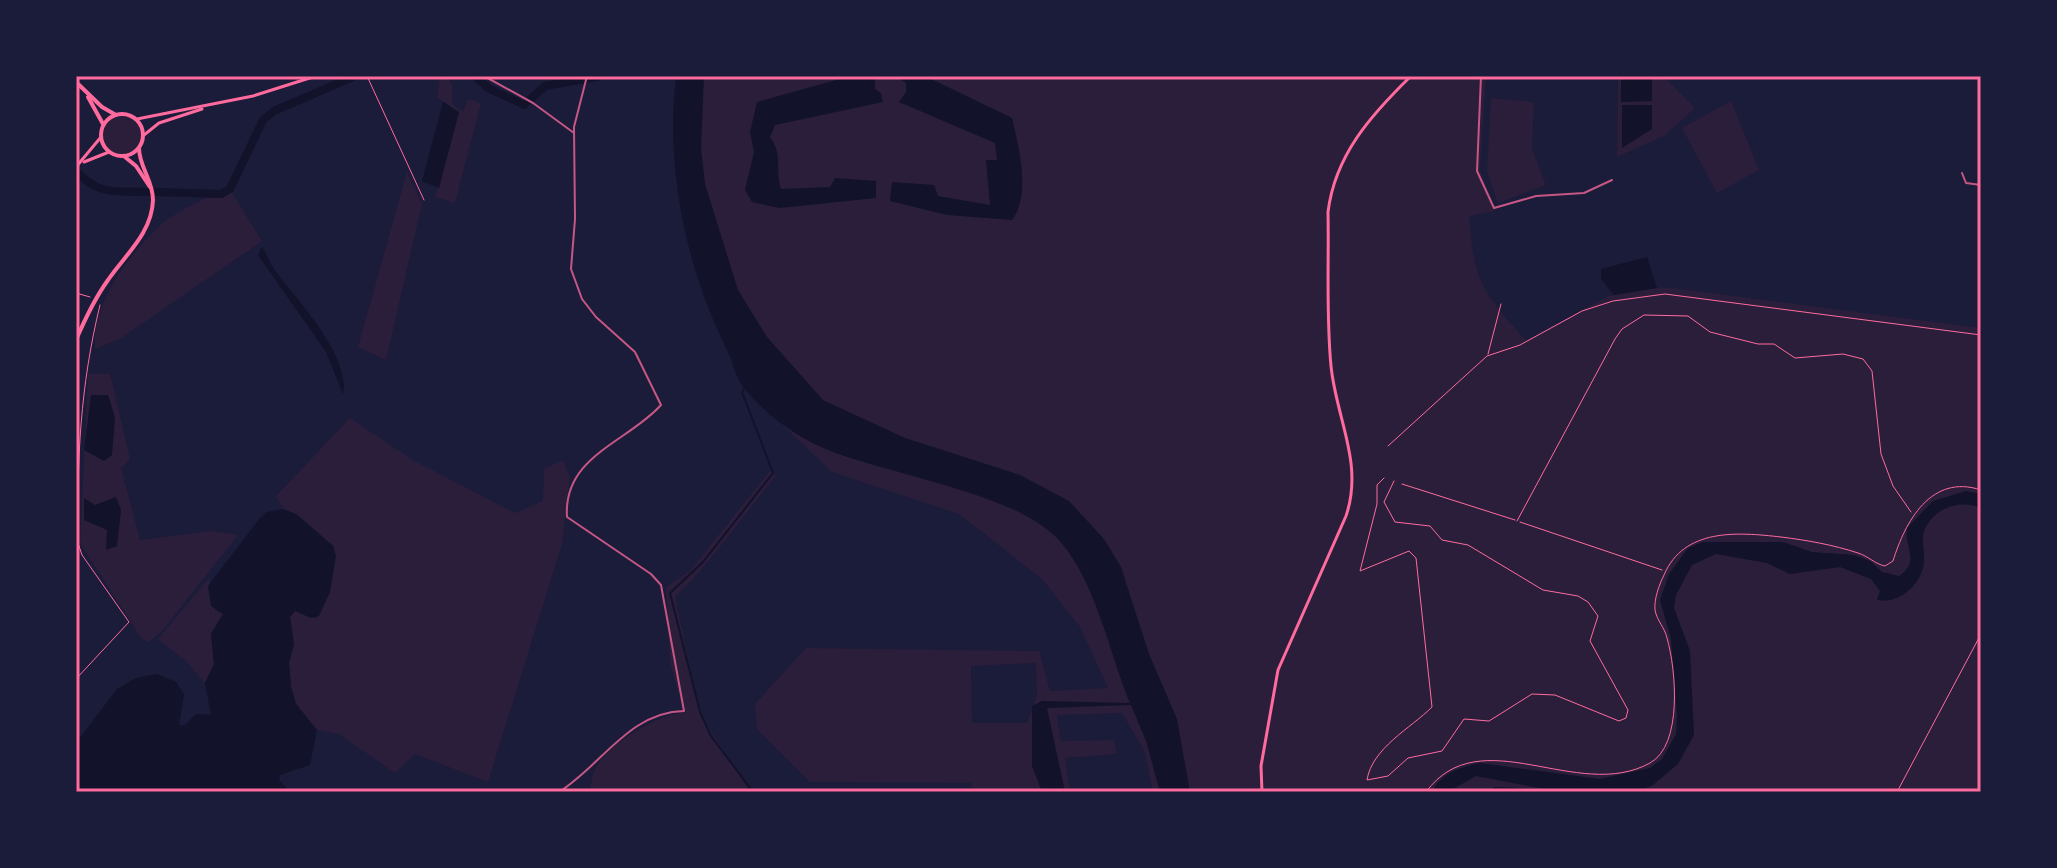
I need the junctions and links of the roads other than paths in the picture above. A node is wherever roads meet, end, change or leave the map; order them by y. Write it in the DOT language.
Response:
graph roads {
  1 [pos="307,76"];
  2 [pos="316,76"];
  3 [pos="484,76"];
  4 [pos="1411,76"];
  5 [pos="1481,76"];
  6 [pos="588,78"];
  7 [pos="76,82"];
  8 [pos="295,83"];
  9 [pos="82,88"];
  10 [pos="221,103"];
  11 [pos="116,115"];
  12 [pos="137,119"];
  13 [pos="103,125"];
  14 [pos="574,133"];
  15 [pos="144,135"];
  16 [pos="101,137"];
  17 [pos="139,148"];
  18 [pos="109,152"];
  19 [pos="123,156"];
  20 [pos="77,167"];
  21 [pos="1962,173"];
  22 [pos="1612,180"];
  23 [pos="1981,185"];
  24 [pos="152,190"];
  25 [pos="76,340"];
  26 [pos="559,792"];
  27 [pos="1262,792"];
  1 -- 8 [label="main road"];
  2 -- 8 [label="main road"];
  3 -- 14 [label="street"];
  4 -- 27 [label="main road"];
  5 -- 22 [label="street"];
  6 -- 14 [label="street"];
  7 -- 9 [label="main road"];
  8 -- 10 [label="main road"];
  9 -- 11 [label="main road"];
  9 -- 13 [label="main road"];
  10 -- 12 [label="main road"];
  10 -- 15 [label="main road"];
  11 -- 12 [label="main road"];
  11 -- 13 [label="main road"];
  12 -- 15 [label="main road"];
  13 -- 16 [label="main road"];
  14 -- 26 [label="street"];
  15 -- 17 [label="main road"];
  16 -- 18 [label="main road"];
  16 -- 20 [label="main road"];
  17 -- 19 [label="main road"];
  17 -- 24 [label="main road"];
  18 -- 19 [label="main road"];
  18 -- 20 [label="main road"];
  19 -- 24 [label="main road"];
  21 -- 23 [label="street"];
  24 -- 25 [label="main road"];
}
